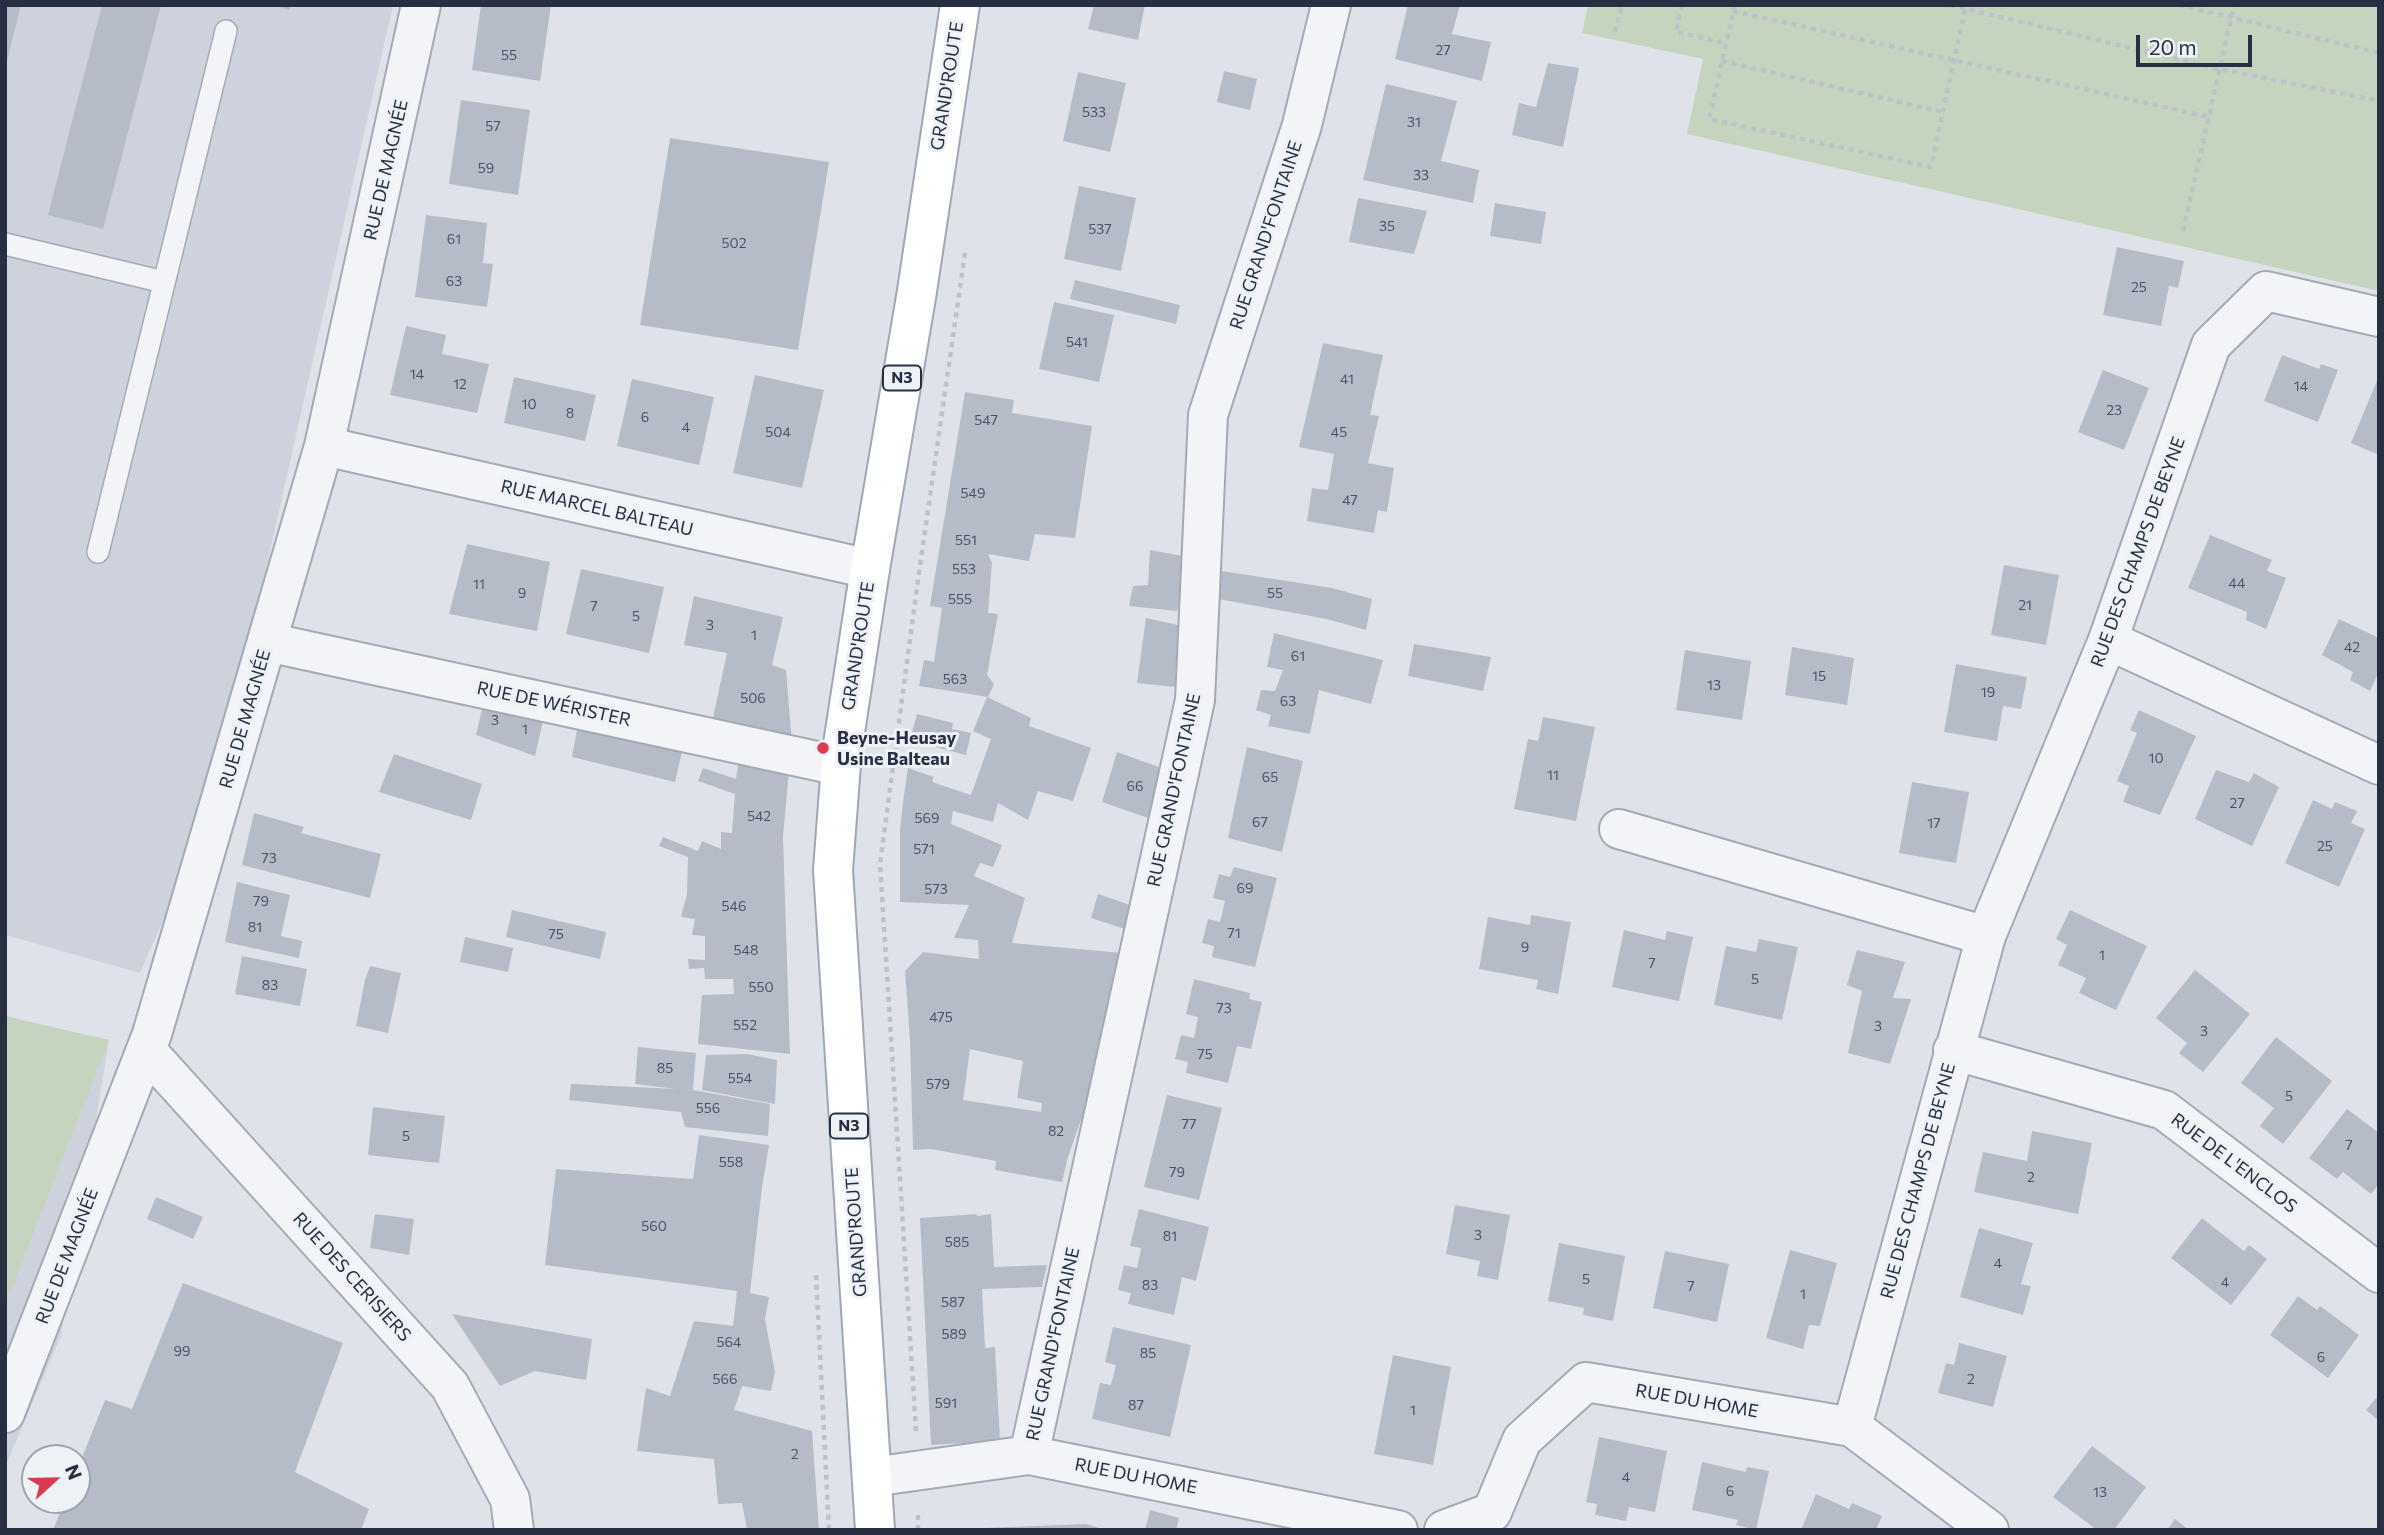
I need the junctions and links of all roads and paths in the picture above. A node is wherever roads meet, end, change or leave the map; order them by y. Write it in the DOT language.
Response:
graph roads {
  1 [pos="421,5"];
  2 [pos="960,5"];
  3 [pos="1331,5"];
  4 [pos="1622,5"];
  5 [pos="1682,5"];
  6 [pos="1950,5"];
  7 [pos="2179,5"];
  8 [pos="2234,5"];
  9 [pos="1965,7"];
  10 [pos="1734,8"];
  11 [pos="2231,17"];
  12 [pos="226,31"];
  13 [pos="1615,33"];
  14 [pos="1726,43"];
  15 [pos="2379,53"];
  16 [pos="1954,60"];
  17 [pos="1722,61"];
  18 [pos="2219,69"];
  19 [pos="2379,101"];
  20 [pos="1943,112"];
  21 [pos="2209,117"];
  22 [pos="2183,230"];
  23 [pos="5,244"];
  24 [pos="967,246"];
  25 [pos="164,282"];
  26 [pos="2379,317"];
  27 [pos="324,446"];
  28 [pos="98,552"];
  29 [pos="870,569"];
  30 [pos="2108,640"];
  31 [pos="267,642"];
  32 [pos="2379,765"];
  33 [pos="840,766"];
  34 [pos="1619,829"];
  35 [pos="1986,936"];
  36 [pos="1953,1050"];
  37 [pos="147,1051"];
  38 [pos="2379,1273"];
  39 [pos="5,1413"];
  40 [pos="1852,1427"];
  41 [pos="1029,1455"];
  42 [pos="918,1472"];
  43 [pos="874,1503"];
  44 [pos="1465,1526"];
  45 [pos="514,1530"];
  46 [pos="918,1530"];
  47 [pos="1398,1530"];
  48 [pos="1989,1530"];
  1 -- 27 [label="street, RUE DE MAGNÉE"];
  2 -- 29 [label="main road, GRAND'ROUTE / N3"];
  3 -- 41 [label="street, RUE GRAND'FONTAINE"];
  4 -- 13 [label="path"];
  5 -- 14 [label="path"];
  6 -- 9 [label="path"];
  7 -- 11 [label="path"];
  8 -- 11 [label="path"];
  9 -- 16 [label="path"];
  9 -- 18 [label="path"];
  10 -- 14 [label="path"];
  10 -- 16 [label="path"];
  11 -- 15 [label="path"];
  11 -- 18 [label="path"];
  12 -- 25 [label="lane"];
  14 -- 17 [label="path"];
  16 -- 20 [label="path"];
  16 -- 21 [label="path"];
  17 -- 20 [label="path"];
  17 -- 20 [label="path"];
  18 -- 19 [label="path"];
  18 -- 21 [label="path"];
  21 -- 22 [label="path"];
  23 -- 25 [label="lane"];
  24 -- 42 [label="path"];
  25 -- 28 [label="lane"];
  26 -- 30 [label="street, RUE DES CHAMPS DE BEYNE"];
  27 -- 29 [label="street, RUE MARCEL BALTEAU"];
  27 -- 31 [label="street, RUE DE MAGNÉE"];
  29 -- 33 [label="main road, GRAND'ROUTE / N3"];
  30 -- 32 [label="street"];
  30 -- 35 [label="street, RUE DES CHAMPS DE BEYNE"];
  31 -- 33 [label="street, RUE DE WÉRISTER"];
  31 -- 37 [label="street, RUE DE MAGNÉE"];
  33 -- 43 [label="main road, GRAND'ROUTE / N3"];
  34 -- 35 [label="street"];
  35 -- 36 [label="street, RUE DES CHAMPS DE BEYNE"];
  36 -- 38 [label="street, RUE DE L'ENCLOS"];
  36 -- 40 [label="street, RUE DES CHAMPS DE BEYNE"];
  37 -- 39 [label="street, RUE DE MAGNÉE"];
  37 -- 45 [label="street, RUE DES CERISIERS"];
  40 -- 44 [label="street, RUE DU HOME"];
  40 -- 48 [label="street, RUE DU HOME"];
  41 -- 42 [label="street, RUE DU HOME"];
  41 -- 47 [label="street, RUE DU HOME"];
  42 -- 43 [label="street, RUE DU HOME"];
  42 -- 46 [label="path"];
}
